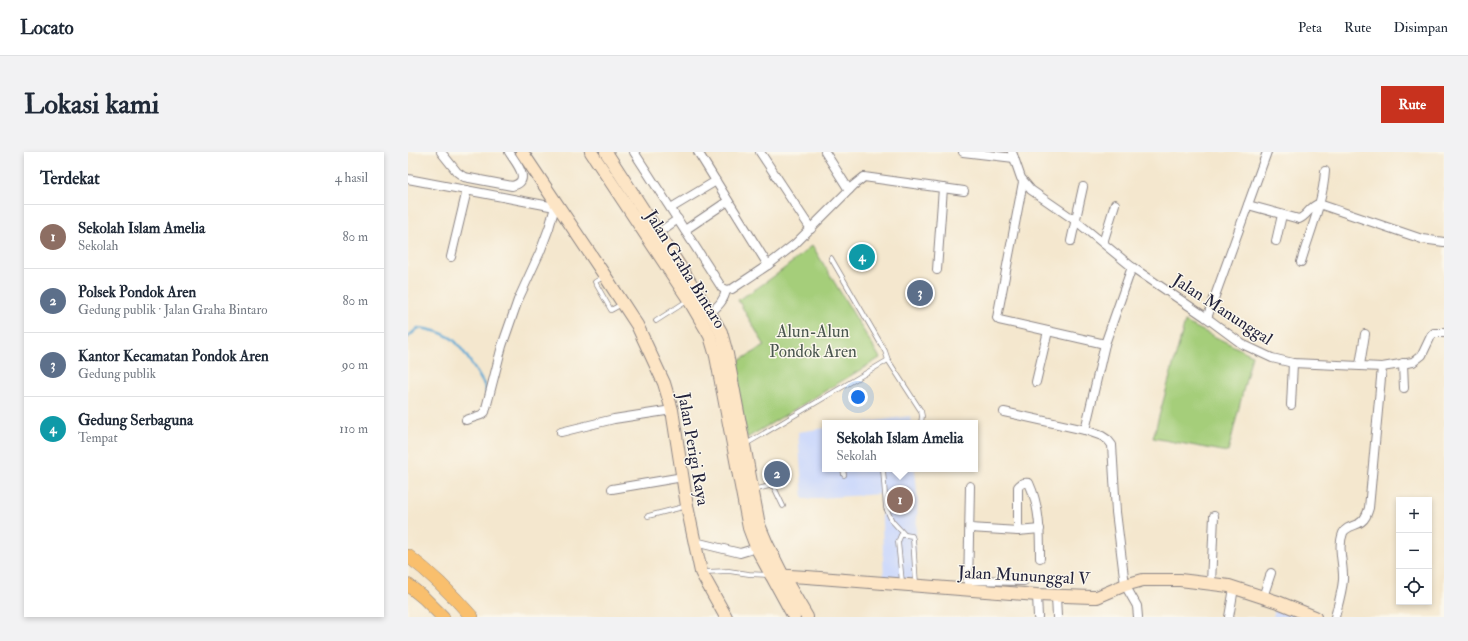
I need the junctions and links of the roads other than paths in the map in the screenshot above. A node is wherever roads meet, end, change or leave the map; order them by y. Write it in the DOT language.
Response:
graph roads {
  1 [pos="441,152"];
  2 [pos="509,152"];
  3 [pos="522,152"];
  4 [pos="591,152"];
  5 [pos="606,152"];
  6 [pos="634,152"];
  7 [pos="698,152"];
  8 [pos="760,152"];
  9 [pos="825,152"];
  10 [pos="963,152"];
  11 [pos="1267,152"];
  12 [pos="1013,155"];
  13 [pos="1325,171"];
  14 [pos="408,179"];
  15 [pos="716,181"];
  16 [pos="1023,182"];
  17 [pos="1083,187"];
  18 [pos="944,188"];
  19 [pos="467,190"];
  20 [pos="849,190"];
  21 [pos="964,191"];
  22 [pos="728,201"];
  23 [pos="1115,204"];
  24 [pos="1319,204"];
  25 [pos="1248,205"];
  26 [pos="556,206"];
  27 [pos="671,208"];
  28 [pos="1282,215"];
  29 [pos="678,219"];
  30 [pos="1076,221"];
  31 [pos="811,229"];
  32 [pos="685,230"];
  33 [pos="654,236"];
  34 [pos="1071,241"];
  35 [pos="1276,241"];
  36 [pos="1444,242"];
  37 [pos="1103,243"];
  38 [pos="451,257"];
  39 [pos="830,258"];
  40 [pos="1301,262"];
  41 [pos="768,265"];
  42 [pos="1132,267"];
  43 [pos="937,270"];
  44 [pos="726,290"];
  45 [pos="689,300"];
  46 [pos="710,313"];
  47 [pos="1207,318"];
  48 [pos="656,320"];
  49 [pos="1048,331"];
  50 [pos="1444,333"];
  51 [pos="1365,334"];
  52 [pos="1105,344"];
  53 [pos="888,360"];
  54 [pos="1293,363"];
  55 [pos="1403,363"];
  56 [pos="1360,365"];
  57 [pos="1382,367"];
  58 [pos="1036,382"];
  59 [pos="1404,388"];
  60 [pos="1291,405"];
  61 [pos="672,410"];
  62 [pos="1004,412"];
  63 [pos="466,420"];
  64 [pos="921,420"];
  65 [pos="1085,430"];
  66 [pos="561,432"];
  67 [pos="738,446"];
  68 [pos="844,472"];
  69 [pos="883,472"];
  70 [pos="844,475"];
  71 [pos="683,477"];
  72 [pos="970,486"];
  73 [pos="612,489"];
  74 [pos="752,491"];
  75 [pos="687,506"];
  76 [pos="783,506"];
  77 [pos="648,516"];
  78 [pos="1214,516"];
  79 [pos="970,528"];
  80 [pos="1040,529"];
  81 [pos="1018,531"];
  82 [pos="905,535"];
  83 [pos="695,542"];
  84 [pos="762,546"];
  85 [pos="408,556"];
  86 [pos="1040,558"];
  87 [pos="701,572"];
  88 [pos="1271,573"];
  89 [pos="777,576"];
  90 [pos="1024,581"];
  91 [pos="1211,583"];
  92 [pos="1125,584"];
  93 [pos="408,585"];
  94 [pos="903,585"];
  95 [pos="968,585"];
  96 [pos="917,586"];
  97 [pos="1234,588"];
  98 [pos="1037,595"];
  99 [pos="1056,596"];
  100 [pos="1263,597"];
  101 [pos="1299,614"];
  102 [pos="443,617"];
  103 [pos="472,617"];
  104 [pos="726,617"];
  105 [pos="794,617"];
  106 [pos="807,617"];
  107 [pos="1038,617"];
  108 [pos="1057,617"];
  109 [pos="1138,617"];
  110 [pos="1229,617"];
  111 [pos="1315,617"];
  112 [pos="1335,617"];
  1 -- 2 [label="street"];
  3 -- 26 [label="street, Jalan Perigi Raya"];
  4 -- 33 [label="street, Jalan Graha Bintaro"];
  5 -- 33 [label="street, Jalan Graha Bintaro"];
  6 -- 27 [label="street"];
  7 -- 15 [label="street"];
  8 -- 31 [label="street"];
  9 -- 20 [label="street"];
  10 -- 12 [label="street"];
  11 -- 25 [label="street"];
  12 -- 16 [label="street"];
  13 -- 24 [label="street"];
  14 -- 19 [label="street"];
  15 -- 22 [label="street"];
  15 -- 27 [label="street"];
  16 -- 30 [label="street, Jalan Manunggal"];
  16 -- 49 [label="street"];
  17 -- 30 [label="street"];
  18 -- 20 [label="street"];
  18 -- 21 [label="street"];
  18 -- 43 [label="street"];
  19 -- 26 [label="street"];
  19 -- 38 [label="street"];
  20 -- 31 [label="street"];
  22 -- 32 [label="street"];
  22 -- 41 [label="street"];
  23 -- 37 [label="street"];
  24 -- 28 [label="street"];
  24 -- 36 [label="street"];
  24 -- 40 [label="street"];
  25 -- 28 [label="street"];
  25 -- 47 [label="street"];
  26 -- 61 [label="street, Jalan Perigi Raya"];
  26 -- 63 [label="street"];
  27 -- 29 [label="street"];
  28 -- 35 [label="street"];
  29 -- 32 [label="street"];
  29 -- 33 [label="street"];
  30 -- 34 [label="street"];
  30 -- 37 [label="street, Jalan Manunggal"];
  31 -- 41 [label="street"];
  32 -- 44 [label="street"];
  33 -- 45 [label="street, Jalan Graha Bintaro"];
  33 -- 46 [label="street, Jalan Graha Bintaro"];
  37 -- 42 [label="street, Jalan Manunggal"];
  39 -- 53 [label="lane"];
  41 -- 44 [label="street"];
  42 -- 47 [label="street, Jalan Manunggal"];
  42 -- 52 [label="street"];
  44 -- 46 [label="street"];
  45 -- 48 [label="lane"];
  45 -- 67 [label="street, Jalan Graha Bintaro"];
  46 -- 67 [label="street, Jalan Graha Bintaro"];
  47 -- 54 [label="street, Jalan Manunggal"];
  49 -- 52 [label="street"];
  49 -- 58 [label="street"];
  50 -- 55 [label="street, Jalan Manunggal"];
  51 -- 56 [label="street"];
  52 -- 65 [label="street"];
  53 -- 64 [label="lane"];
  53 -- 67 [label="lane"];
  54 -- 56 [label="street, Jalan Manunggal"];
  54 -- 60 [label="street"];
  55 -- 57 [label="street, Jalan Manunggal"];
  55 -- 59 [label="street"];
  56 -- 57 [label="street, Jalan Manunggal"];
  57 -- 112 [label="street"];
  61 -- 66 [label="street"];
  61 -- 71 [label="street, Jalan Perigi Raya"];
  62 -- 65 [label="street"];
  65 -- 92 [label="street"];
  67 -- 74 [label="street, Jalan Graha Bintaro"];
  67 -- 84 [label="street, Jalan Graha Bintaro"];
  68 -- 70 [label="lane"];
  69 -- 82 [label="lane"];
  71 -- 73 [label="street"];
  71 -- 75 [label="street, Jalan Perigi Raya"];
  72 -- 79 [label="street"];
  74 -- 76 [label="lane"];
  74 -- 84 [label="street, Jalan Graha Bintaro"];
  75 -- 77 [label="lane"];
  75 -- 83 [label="street, Jalan Perigi Raya"];
  78 -- 91 [label="street"];
  79 -- 81 [label="street"];
  79 -- 95 [label="street"];
  80 -- 81 [label="street"];
  80 -- 81 [label="street"];
  80 -- 86 [label="street"];
  82 -- 94 [label="lane"];
  82 -- 96 [label="lane"];
  83 -- 84 [label="street"];
  83 -- 87 [label="street, Jalan Perigi Raya"];
  84 -- 89 [label="street, Jalan Graha Bintaro"];
  85 -- 103 [label="main road"];
  87 -- 89 [label="lane"];
  87 -- 104 [label="street, Jalan Perigi Raya"];
  88 -- 100 [label="street"];
  89 -- 94 [label="street, Jalan Mununggal V"];
  89 -- 105 [label="street, Jalan Graha Bintaro"];
  89 -- 106 [label="street, Jalan Graha Bintaro"];
  90 -- 95 [label="street"];
  91 -- 92 [label="street, Jalan Mununggal V"];
  91 -- 97 [label="street, Jalan Mununggal V"];
  92 -- 99 [label="street, Jalan Mununggal V"];
  92 -- 109 [label="street"];
  93 -- 102 [label="main road"];
  94 -- 96 [label="street, Jalan Mununggal V"];
  95 -- 96 [label="street, Jalan Mununggal V"];
  95 -- 98 [label="street, Jalan Mununggal V"];
  97 -- 100 [label="street, Jalan Mununggal V"];
  97 -- 110 [label="street"];
  98 -- 99 [label="street, Jalan Mununggal V"];
  98 -- 107 [label="street"];
  99 -- 108 [label="street"];
  100 -- 101 [label="street, Jalan Mununggal V"];
  101 -- 111 [label="street, Jalan Mununggal V"];
}
